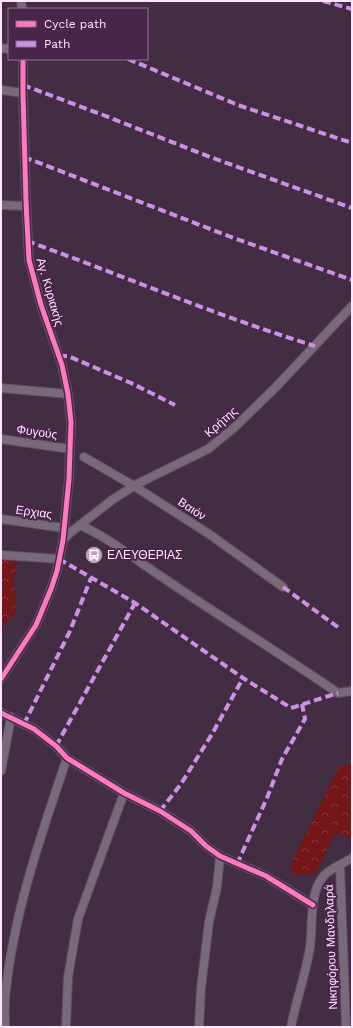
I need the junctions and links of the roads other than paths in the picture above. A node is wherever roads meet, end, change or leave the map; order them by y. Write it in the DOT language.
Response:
graph roads {
  1 [pos="23,60"];
  2 [pos="1,90"];
  3 [pos="23,93"];
  4 [pos="1,205"];
  5 [pos="26,206"];
  6 [pos="352,306"];
  7 [pos="1,388"];
  8 [pos="68,394"];
  9 [pos="1,439"];
  10 [pos="70,449"];
  11 [pos="84,457"];
  12 [pos="134,486"];
  13 [pos="1,519"];
  14 [pos="80,525"];
  15 [pos="64,528"];
  16 [pos="63,540"];
  17 [pos="1,555"];
  18 [pos="59,559"];
  19 [pos="283,587"];
  20 [pos="1,679"];
  21 [pos="352,691"];
  22 [pos="1,713"];
  23 [pos="11,717"];
  24 [pos="67,758"];
  25 [pos="1,771"];
  26 [pos="124,793"];
  27 [pos="220,856"];
  28 [pos="352,858"];
  29 [pos="340,866"];
  30 [pos="313,905"];
  31 [pos="346,1026"];
  32 [pos="5,1027"];
  33 [pos="66,1027"];
  34 [pos="199,1027"];
  35 [pos="291,1027"];
  1 -- 3 [label="street, Αγ. Κυριακής"];
  2 -- 3 [label="street"];
  3 -- 5 [label="street, Αγ. Κυριακής"];
  4 -- 5 [label="street"];
  5 -- 8 [label="street, Αγ. Κυριακής"];
  6 -- 12 [label="street, Κρήτης"];
  7 -- 8 [label="street"];
  8 -- 10 [label="street, Αγ. Κυριακής"];
  9 -- 10 [label="street, Φυγούς"];
  10 -- 15 [label="street, Αγ. Κυριακής"];
  11 -- 12 [label="street, Βαιόν"];
  12 -- 14 [label="street, Κρήτης"];
  12 -- 19 [label="street, Βαιόν"];
  13 -- 15 [label="street, Ερχιας"];
  14 -- 16 [label="street, Κρήτης"];
  14 -- 21 [label="street"];
  15 -- 16 [label="street, Αγ. Κυριακής"];
  16 -- 18 [label="street, Αγ. Κυριακής"];
  17 -- 18 [label="street"];
  18 -- 20 [label="street, Αγ. Κυριακής"];
  22 -- 23 [label="street"];
  23 -- 24 [label="street"];
  23 -- 25 [label="street"];
  24 -- 26 [label="street"];
  24 -- 32 [label="street"];
  26 -- 27 [label="street"];
  26 -- 33 [label="street"];
  27 -- 30 [label="street"];
  27 -- 34 [label="street"];
  28 -- 29 [label="street"];
  29 -- 30 [label="street"];
  29 -- 31 [label="street, Νικηφόρου Μανδηλαρά"];
  30 -- 35 [label="street"];
}
